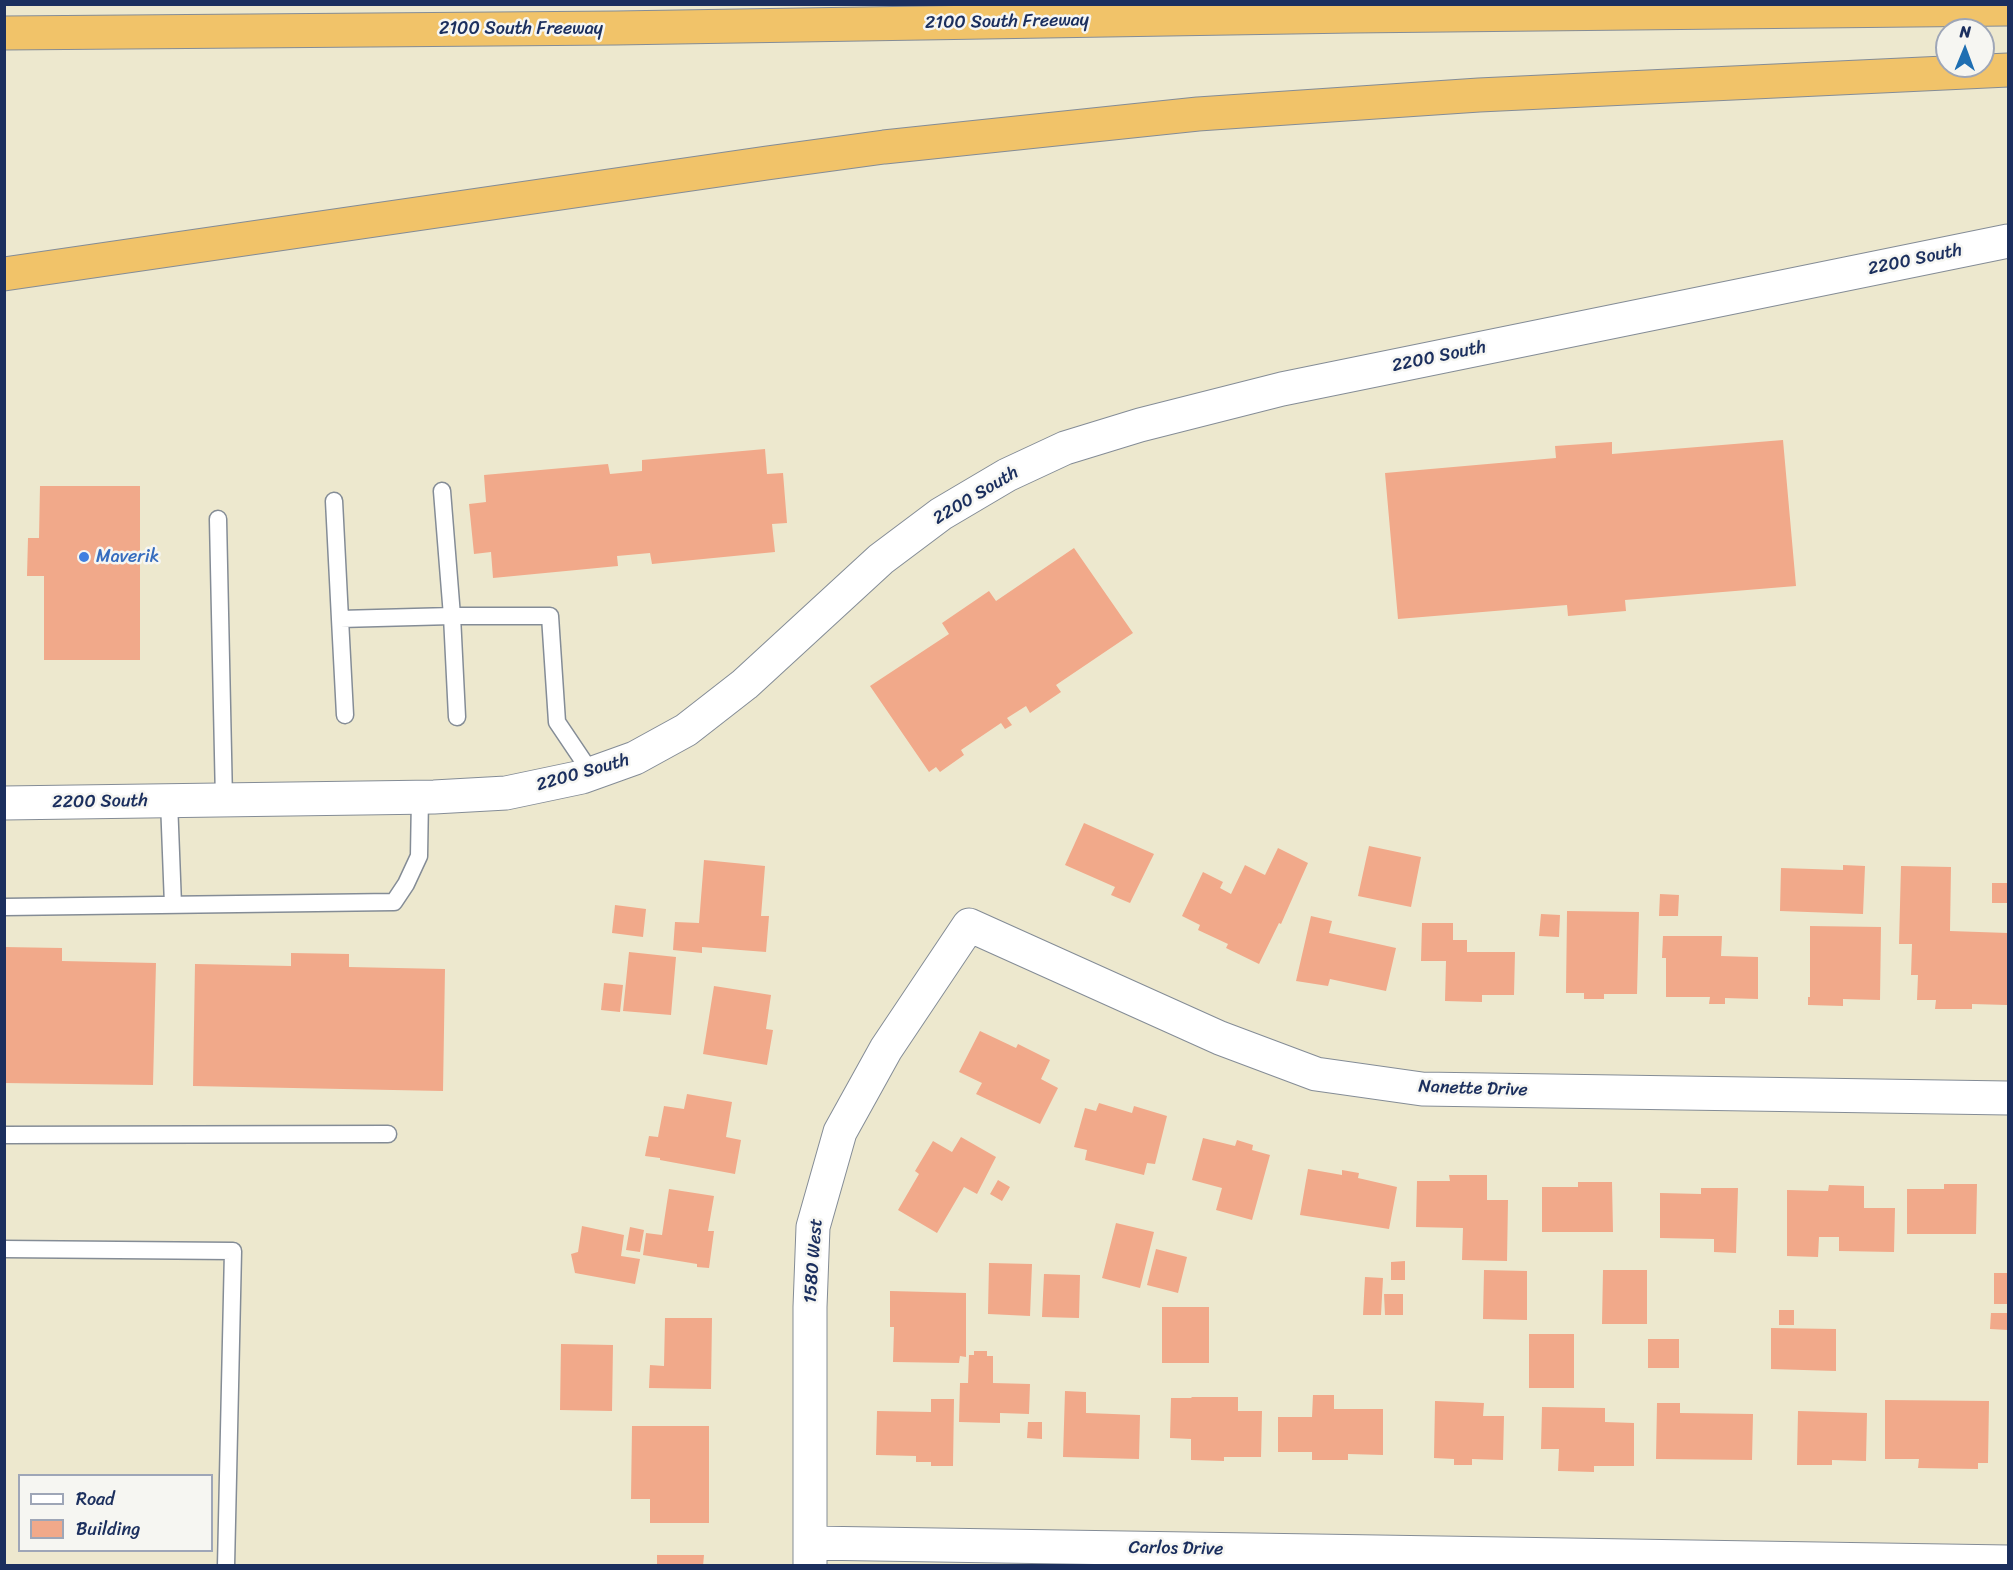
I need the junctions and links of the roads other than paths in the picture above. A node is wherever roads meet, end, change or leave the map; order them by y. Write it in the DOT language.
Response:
graph roads {
  1 [pos="2008,9"];
  2 [pos="4,33"];
  3 [pos="2008,70"];
  4 [pos="2008,241"];
  5 [pos="10,273"];
  6 [pos="442,491"];
  7 [pos="334,501"];
  8 [pos="218,519"];
  9 [pos="452,616"];
  10 [pos="340,619"];
  11 [pos="345,715"];
  12 [pos="457,717"];
  13 [pos="592,774"];
  14 [pos="420,798"];
  15 [pos="169,801"];
  16 [pos="224,801"];
  17 [pos="4,803"];
  18 [pos="173,905"];
  19 [pos="4,907"];
  20 [pos="969,925"];
  21 [pos="2008,1098"];
  22 [pos="388,1134"];
  23 [pos="4,1135"];
  24 [pos="4,1249"];
  25 [pos="811,1554"];
  26 [pos="2008,1562"];
  27 [pos="226,1566"];
  1 -- 2 [label="highway, 2100 South Freeway"];
  3 -- 5 [label="highway"];
  4 -- 13 [label="street, 2200 South"];
  6 -- 9 [label="lane"];
  7 -- 10 [label="lane"];
  8 -- 16 [label="lane"];
  9 -- 10 [label="lane"];
  9 -- 12 [label="lane"];
  9 -- 13 [label="lane"];
  10 -- 11 [label="lane"];
  13 -- 14 [label="street, 2200 South"];
  14 -- 16 [label="street, 2200 South"];
  14 -- 18 [label="lane"];
  15 -- 16 [label="street, 2200 South"];
  15 -- 17 [label="street, 2200 South"];
  15 -- 18 [label="lane"];
  18 -- 19 [label="lane"];
  20 -- 21 [label="street, Nanette Drive"];
  20 -- 25 [label="street, 1580 West"];
  22 -- 23 [label="lane"];
  24 -- 27 [label="lane"];
  25 -- 26 [label="street, Carlos Drive"];
}
